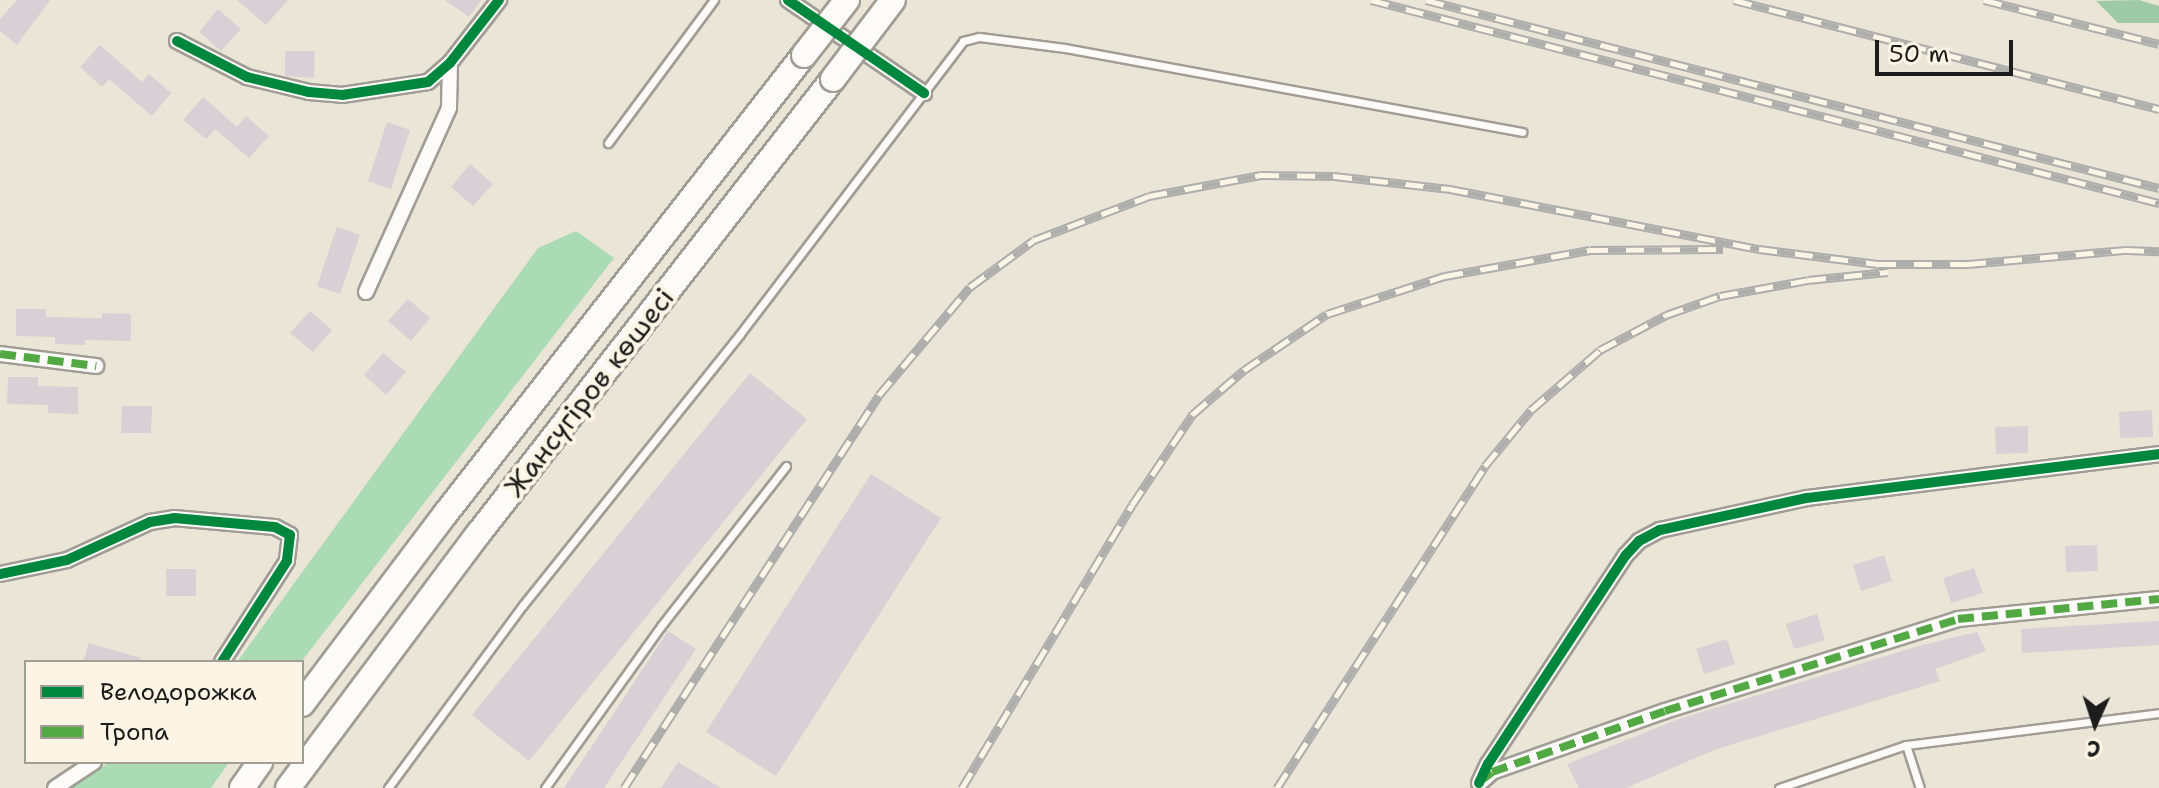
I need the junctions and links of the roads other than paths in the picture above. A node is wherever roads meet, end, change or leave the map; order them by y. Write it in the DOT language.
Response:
graph roads {
  1 [pos="499,0"];
  2 [pos="714,0"];
  3 [pos="788,0"];
  4 [pos="847,0"];
  5 [pos="893,0"];
  6 [pos="177,41"];
  7 [pos="450,63"];
  8 [pos="924,93"];
  9 [pos="1522,132"];
  10 [pos="608,143"];
  11 [pos="366,292"];
  12 [pos="0,354"];
  13 [pos="96,366"];
  14 [pos="2159,454"];
  15 [pos="786,466"];
  16 [pos="0,574"];
  17 [pos="2159,599"];
  18 [pos="223,660"];
  19 [pos="304,701"];
  20 [pos="2159,713"];
  21 [pos="1906,745"];
  22 [pos="91,764"];
  23 [pos="259,764"];
  24 [pos="1478,786"];
  25 [pos="55,788"];
  26 [pos="242,788"];
  27 [pos="288,788"];
  28 [pos="388,788"];
  29 [pos="545,788"];
  30 [pos="1779,788"];
  31 [pos="1920,788"];
  1 -- 7 [label="street"];
  2 -- 10 [label="lane"];
  3 -- 8 [label="street"];
  4 -- 19 [label="main road, Жансүгіров көшесі, bridge"];
  5 -- 27 [label="main road, Жансүгіров көшесі, bridge"];
  6 -- 7 [label="street"];
  7 -- 11 [label="street"];
  8 -- 9 [label="lane"];
  8 -- 28 [label="lane"];
  12 -- 13 [label="street"];
  14 -- 24 [label="street"];
  15 -- 29 [label="lane"];
  16 -- 18 [label="street"];
  17 -- 24 [label="street"];
  20 -- 21 [label="lane"];
  21 -- 30 [label="lane"];
  21 -- 31 [label="lane"];
  22 -- 25 [label="street"];
  23 -- 26 [label="main road"];
}
